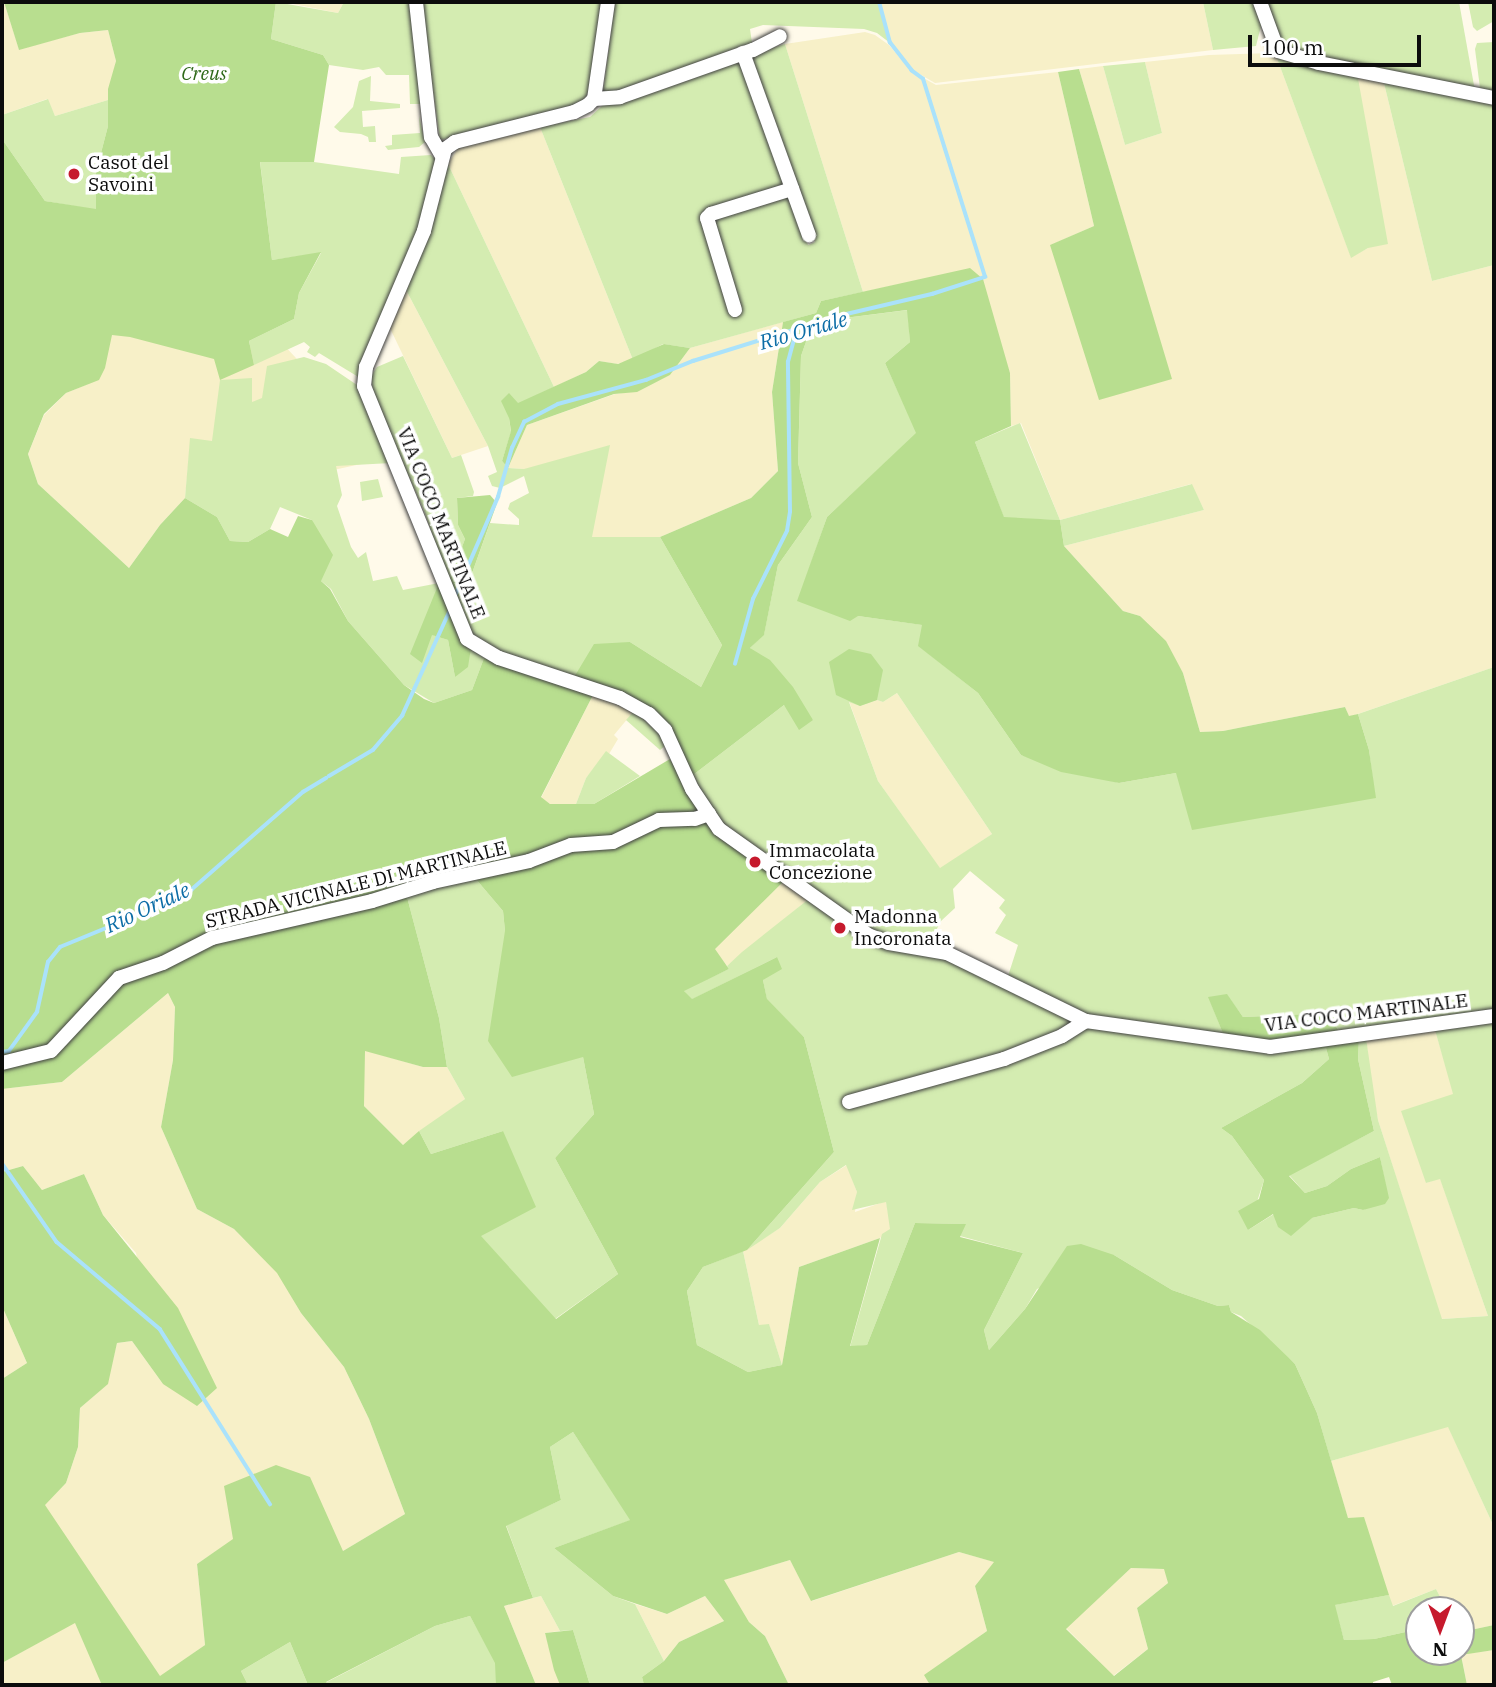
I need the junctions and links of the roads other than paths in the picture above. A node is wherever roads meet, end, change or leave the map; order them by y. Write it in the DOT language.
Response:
graph roads {
  1 [pos="416,2"];
  2 [pos="608,2"];
  3 [pos="1260,2"];
  4 [pos="780,36"];
  5 [pos="743,53"];
  6 [pos="1494,98"];
  7 [pos="594,99"];
  8 [pos="442,156"];
  9 [pos="792,189"];
  10 [pos="809,235"];
  11 [pos="735,310"];
  12 [pos="709,814"];
  13 [pos="1494,1016"];
  14 [pos="1086,1021"];
  15 [pos="2,1063"];
  16 [pos="849,1102"];
  1 -- 8 [label="street"];
  2 -- 7 [label="street"];
  3 -- 6 [label="street"];
  4 -- 5 [label="street"];
  5 -- 7 [label="street"];
  5 -- 9 [label="street"];
  7 -- 8 [label="street"];
  8 -- 12 [label="street, VIA COCO MARTINALE"];
  9 -- 10 [label="street"];
  9 -- 11 [label="street"];
  12 -- 14 [label="street, VIA COCO MARTINALE"];
  12 -- 15 [label="street, STRADA VICINALE DI MARTINALE"];
  13 -- 14 [label="street, VIA COCO MARTINALE"];
  14 -- 16 [label="street"];
}
